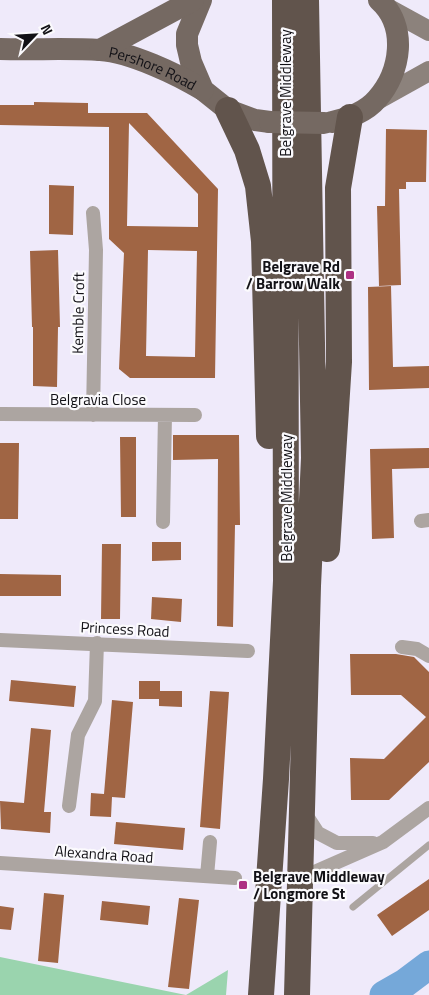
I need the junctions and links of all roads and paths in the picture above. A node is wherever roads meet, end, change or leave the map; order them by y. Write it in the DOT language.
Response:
graph roads {
  1 [pos="193,0"];
  2 [pos="201,0"];
  3 [pos="285,0"];
  4 [pos="306,0"];
  5 [pos="384,4"];
  6 [pos="429,31"];
  7 [pos="0,49"];
  8 [pos="100,50"];
  9 [pos="429,71"];
  10 [pos="203,90"];
  11 [pos="377,100"];
  12 [pos="228,110"];
  13 [pos="350,117"];
  14 [pos="93,213"];
  15 [pos="0,414"];
  16 [pos="93,415"];
  17 [pos="165,415"];
  18 [pos="196,415"];
  19 [pos="164,522"];
  20 [pos="0,640"];
  21 [pos="96,643"];
  22 [pos="402,647"];
  23 [pos="248,652"];
  24 [pos="429,656"];
  25 [pos="303,756"];
  26 [pos="276,779"];
  27 [pos="69,806"];
  28 [pos="303,810"];
  29 [pos="428,810"];
  30 [pos="210,842"];
  31 [pos="383,842"];
  32 [pos="429,845"];
  33 [pos="0,863"];
  34 [pos="206,876"];
  35 [pos="234,878"];
  36 [pos="301,878"];
  37 [pos="353,907"];
  38 [pos="261,995"];
  39 [pos="297,995"];
  1 -- 8 [label="main road, Pershore Road"];
  2 -- 10 [label="main road"];
  3 -- 26 [label="highway, Belgrave Middleway"];
  4 -- 25 [label="highway, Belgrave Middleway"];
  5 -- 6 [label="street"];
  5 -- 11 [label="main road"];
  7 -- 8 [label="main road, Pershore Road"];
  8 -- 10 [label="main road, Pershore Road"];
  9 -- 11 [label="street"];
  10 -- 12 [label="main road, Pershore Road"];
  11 -- 13 [label="main road, Pershore Road"];
  12 -- 13 [label="main road, Pershore Road, bridge"];
  12 -- 26 [label="highway"];
  13 -- 25 [label="highway"];
  14 -- 16 [label="street, Kemble Croft"];
  15 -- 16 [label="street, Belgravia Close"];
  16 -- 17 [label="street, Belgravia Close"];
  17 -- 18 [label="street, Belgravia Close"];
  17 -- 19 [label="street"];
  20 -- 21 [label="street, Princess Road"];
  21 -- 23 [label="street, Princess Road"];
  21 -- 27 [label="street"];
  22 -- 24 [label="street"];
  25 -- 28 [label="highway, Belgrave Middleway"];
  26 -- 38 [label="highway, Belgrave Middleway"];
  28 -- 31 [label="street"];
  28 -- 36 [label="highway, Belgrave Middleway"];
  29 -- 31 [label="street"];
  30 -- 34 [label="street"];
  31 -- 36 [label="street"];
  32 -- 37 [label="lane"];
  33 -- 34 [label="street, Alexandra Road"];
  34 -- 35 [label="street, Alexandra Road"];
  36 -- 39 [label="highway, Belgrave Middleway"];
}
